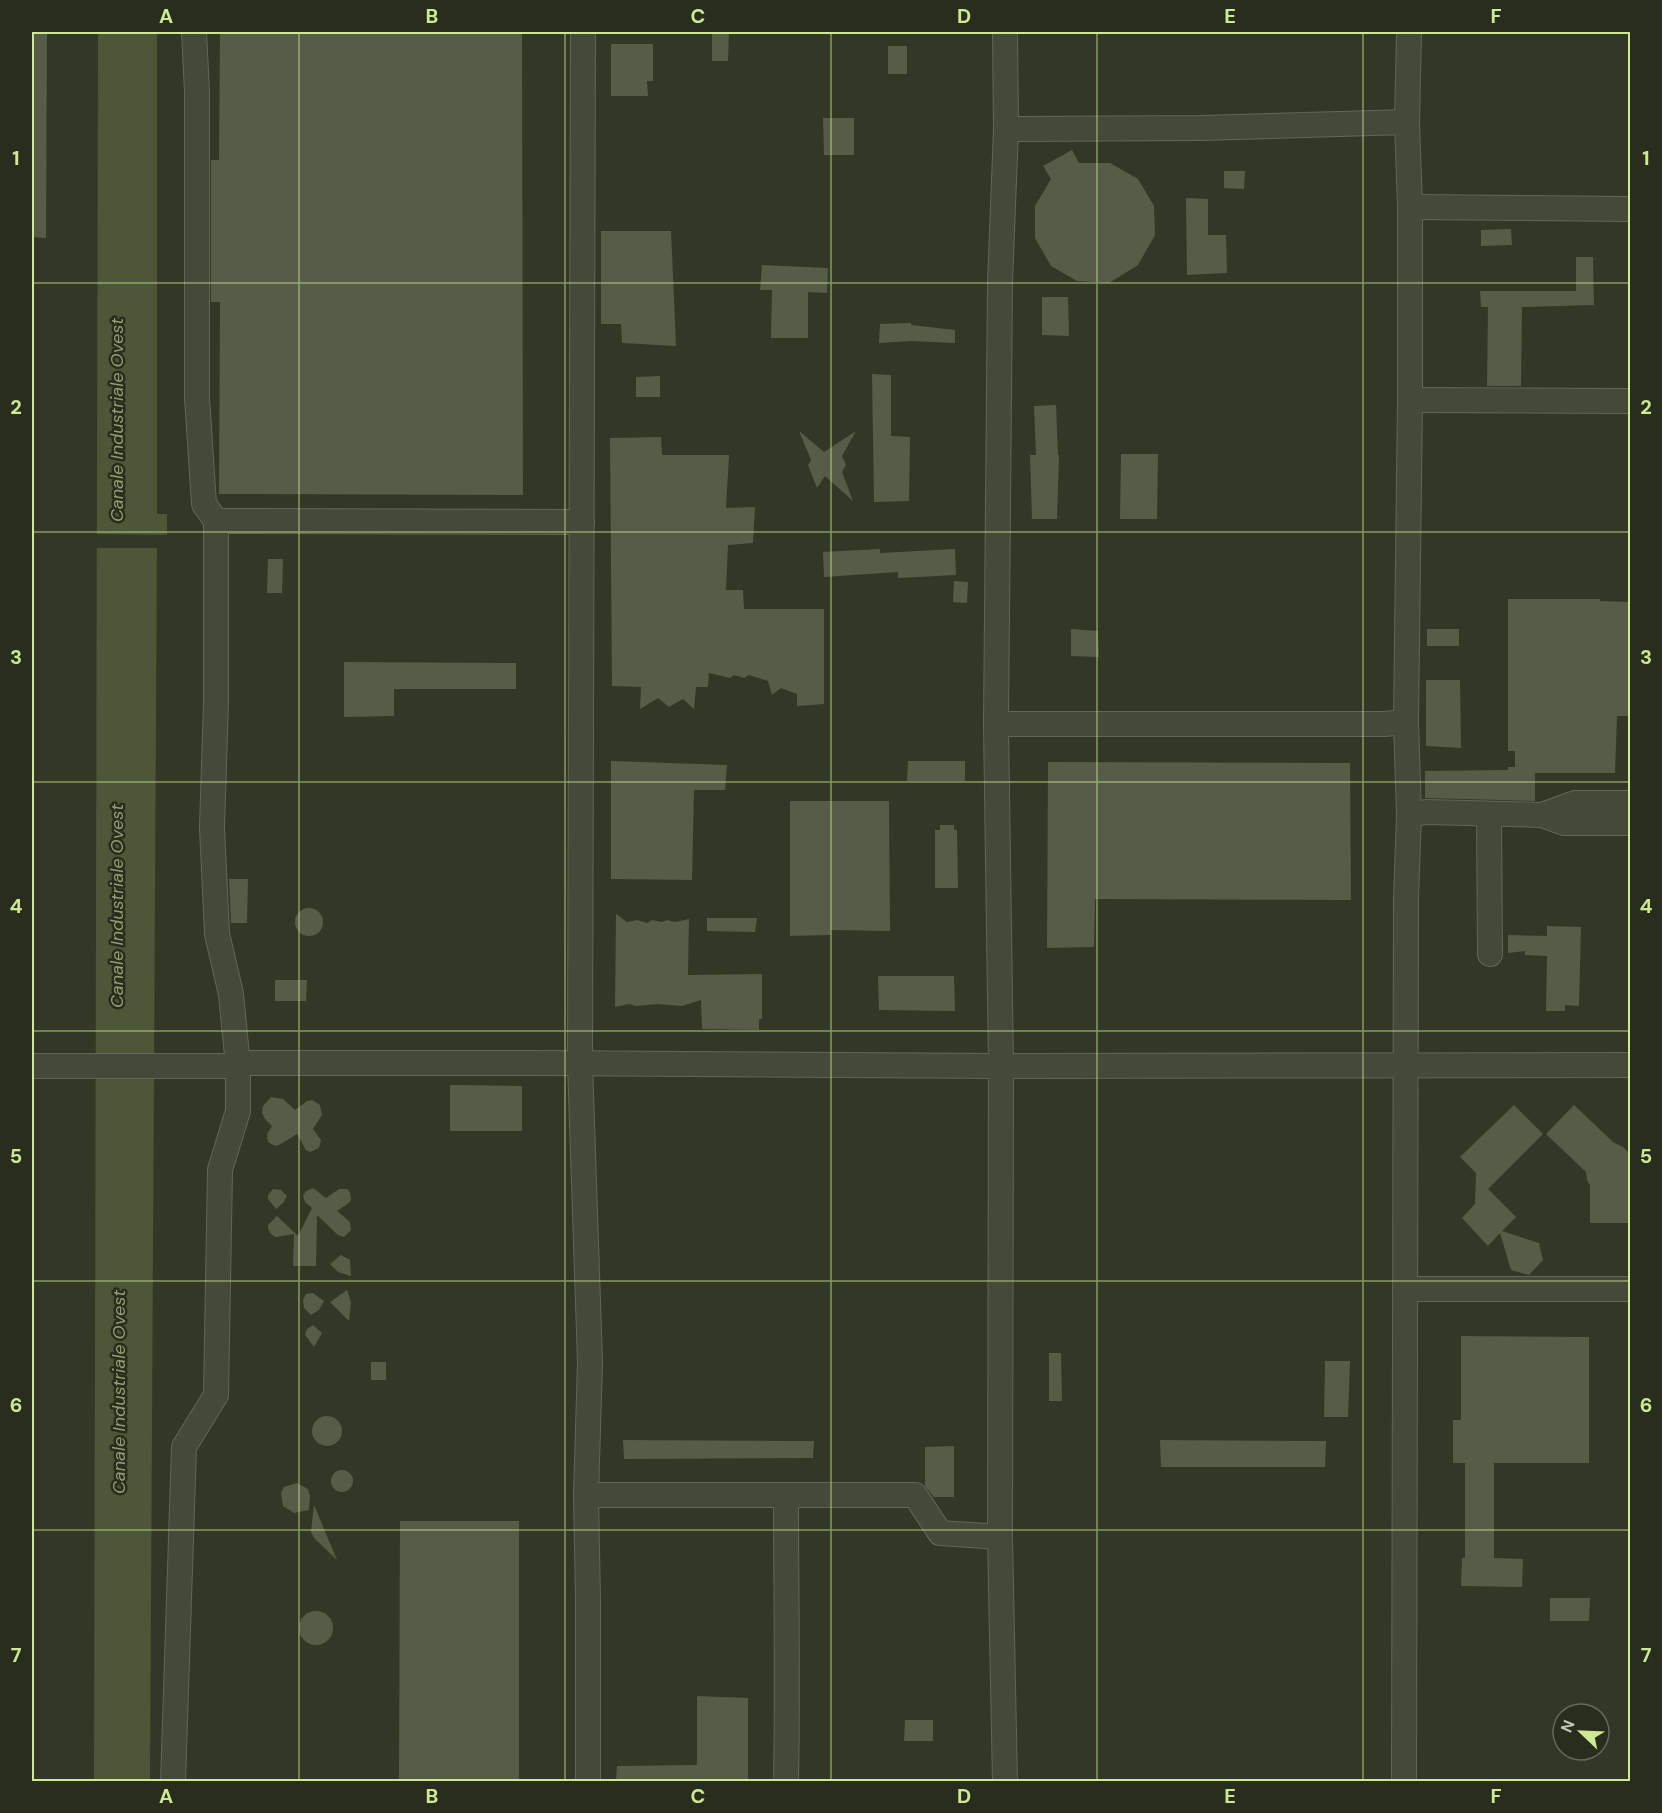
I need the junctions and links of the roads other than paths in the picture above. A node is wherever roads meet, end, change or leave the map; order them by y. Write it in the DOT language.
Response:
graph roads {
  1 [pos="194,32"];
  2 [pos="583,32"];
  3 [pos="1005,32"];
  4 [pos="1409,32"];
  5 [pos="1407,122"];
  6 [pos="1006,129"];
  7 [pos="1410,207"];
  8 [pos="1630,209"];
  9 [pos="1410,400"];
  10 [pos="1630,401"];
  11 [pos="216,521"];
  12 [pos="582,522"];
  13 [pos="1406,722"];
  14 [pos="996,724"];
  15 [pos="1630,803"];
  16 [pos="1489,814"];
  17 [pos="1409,815"];
  18 [pos="1542,815"];
  19 [pos="1630,823"];
  20 [pos="1490,954"];
  21 [pos="580,1063"];
  22 [pos="1405,1064"];
  23 [pos="1630,1065"];
  24 [pos="32,1066"];
  25 [pos="238,1066"];
  26 [pos="1001,1066"];
  27 [pos="1405,1288"];
  28 [pos="1630,1289"];
  29 [pos="586,1495"];
  30 [pos="786,1495"];
  31 [pos="1000,1537"];
  32 [pos="173,1782"];
  33 [pos="588,1782"];
  34 [pos="786,1782"];
  35 [pos="1005,1782"];
  36 [pos="1404,1782"];
  1 -- 11 [label="lane"];
  2 -- 12 [label="lane"];
  3 -- 6 [label="lane"];
  4 -- 5 [label="lane"];
  5 -- 6 [label="lane"];
  5 -- 7 [label="lane"];
  6 -- 14 [label="lane"];
  7 -- 8 [label="lane"];
  7 -- 9 [label="lane"];
  9 -- 10 [label="lane"];
  9 -- 13 [label="lane"];
  11 -- 12 [label="lane"];
  11 -- 25 [label="lane"];
  12 -- 21 [label="lane"];
  13 -- 14 [label="lane"];
  13 -- 17 [label="lane"];
  14 -- 26 [label="lane"];
  15 -- 18 [label="lane"];
  16 -- 17 [label="lane"];
  16 -- 18 [label="lane"];
  16 -- 20 [label="lane"];
  17 -- 22 [label="lane"];
  18 -- 19 [label="lane"];
  21 -- 25 [label="lane"];
  21 -- 26 [label="lane"];
  21 -- 29 [label="lane"];
  22 -- 23 [label="lane"];
  22 -- 26 [label="lane"];
  22 -- 27 [label="lane"];
  24 -- 25 [label="lane"];
  25 -- 32 [label="lane"];
  26 -- 31 [label="lane"];
  27 -- 28 [label="lane"];
  27 -- 36 [label="lane"];
  29 -- 30 [label="lane"];
  29 -- 33 [label="lane"];
  30 -- 31 [label="lane"];
  30 -- 34 [label="lane"];
  31 -- 35 [label="lane"];
}
